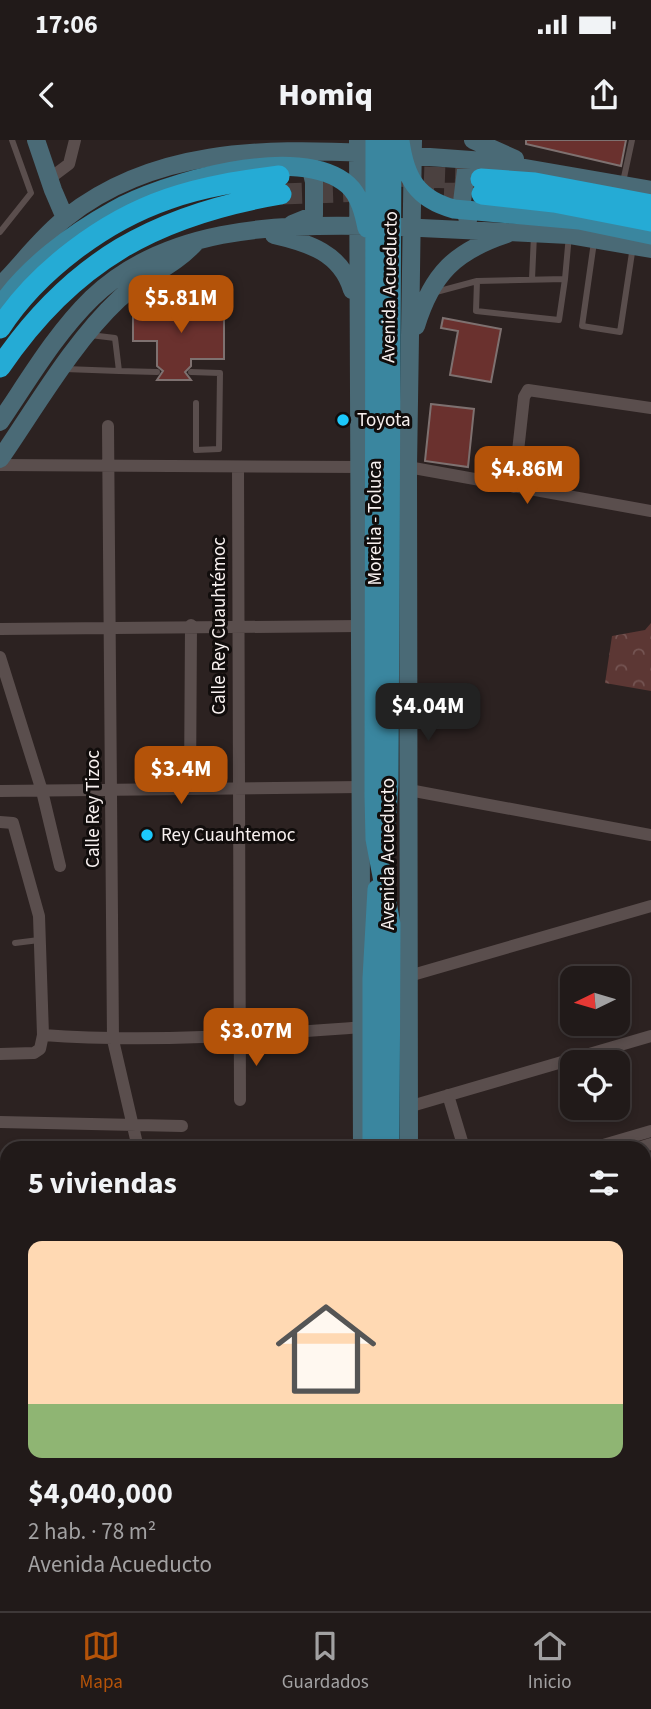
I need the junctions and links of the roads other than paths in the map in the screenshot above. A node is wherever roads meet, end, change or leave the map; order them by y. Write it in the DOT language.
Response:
graph roads {
  1 [pos="12,140"];
  2 [pos="36,140"];
  3 [pos="75,140"];
  4 [pos="321,140"];
  5 [pos="374,140"];
  6 [pos="391,140"];
  7 [pos="400,140"];
  8 [pos="632,140"];
  9 [pos="357,146"];
  10 [pos="413,148"];
  11 [pos="253,153"];
  12 [pos="273,153"];
  13 [pos="484,160"];
  14 [pos="49,179"];
  15 [pos="622,184"];
  16 [pos="651,190"];
  17 [pos="651,205"];
  18 [pos="65,218"];
  19 [pos="651,220"];
  20 [pos="356,226"];
  21 [pos="411,228"];
  22 [pos="254,229"];
  23 [pos="481,230"];
  24 [pos="0,232"];
  25 [pos="515,232"];
  26 [pos="534,233"];
  27 [pos="569,235"];
  28 [pos="651,235"];
  29 [pos="594,238"];
  30 [pos="198,240"];
  31 [pos="633,245"];
  32 [pos="651,248"];
  33 [pos="357,252"];
  34 [pos="411,254"];
  35 [pos="532,279"];
  36 [pos="565,279"];
  37 [pos="477,281"];
  38 [pos="0,286"];
  39 [pos="428,294"];
  40 [pos="0,307"];
  41 [pos="374,327"];
  42 [pos="0,328"];
  43 [pos="88,334"];
  44 [pos="410,339"];
  45 [pos="358,341"];
  46 [pos="0,367"];
  47 [pos="63,369"];
  48 [pos="119,371"];
  49 [pos="157,372"];
  50 [pos="191,372"];
  51 [pos="196,403"];
  52 [pos="651,408"];
  53 [pos="0,422"];
  54 [pos="108,426"];
  55 [pos="0,459"];
  56 [pos="0,465"];
  57 [pos="109,467"];
  58 [pos="238,467"];
  59 [pos="360,467"];
  60 [pos="408,467"];
  61 [pos="514,487"];
  62 [pos="651,511"];
  63 [pos="191,625"];
  64 [pos="361,626"];
  65 [pos="237,627"];
  66 [pos="0,629"];
  67 [pos="110,630"];
  68 [pos="0,657"];
  69 [pos="361,787"];
  70 [pos="190,789"];
  71 [pos="239,789"];
  72 [pos="112,790"];
  73 [pos="409,790"];
  74 [pos="0,791"];
  75 [pos="41,791"];
  76 [pos="0,822"];
  77 [pos="651,835"];
  78 [pos="60,866"];
  79 [pos="651,906"];
  80 [pos="39,940"];
  81 [pos="15,943"];
  82 [pos="409,976"];
  83 [pos="363,1027"];
  84 [pos="43,1035"];
  85 [pos="651,1036"];
  86 [pos="238,1037"];
  87 [pos="113,1040"];
  88 [pos="0,1054"];
  89 [pos="448,1095"];
  90 [pos="240,1100"];
  91 [pos="408,1107"];
  92 [pos="0,1122"];
  93 [pos="132,1125"];
  94 [pos="182,1126"];
  95 [pos="651,1131"];
  96 [pos="136,1141"];
  97 [pos="362,1141"];
  98 [pos="372,1141"];
  99 [pos="390,1141"];
  100 [pos="409,1141"];
  101 [pos="462,1141"];
  102 [pos="617,1141"];
  1 -- 24 [label="lane"];
  2 -- 14 [label="street"];
  3 -- 14 [label="street"];
  4 -- 11 [label="street"];
  5 -- 41 [label="main road, Morelia - Toluca"];
  6 -- 98 [label="main road, Morelia - Toluca"];
  7 -- 28 [label="main road"];
  8 -- 15 [label="lane"];
  9 -- 10 [label="street"];
  9 -- 12 [label="street"];
  9 -- 20 [label="street, Avenida Acueducto"];
  10 -- 13 [label="street"];
  10 -- 21 [label="street, Avenida Acueducto"];
  11 -- 12 [label="street"];
  11 -- 18 [label="street"];
  12 -- 22 [label="street"];
  13 -- 15 [label="street"];
  13 -- 17 [label="highway"];
  13 -- 19 [label="highway"];
  13 -- 23 [label="street"];
  14 -- 18 [label="street"];
  15 -- 16 [label="street"];
  18 -- 38 [label="street"];
  20 -- 21 [label="street"];
  20 -- 22 [label="street"];
  20 -- 33 [label="street, Avenida Acueducto"];
  21 -- 23 [label="street"];
  21 -- 34 [label="street, Avenida Acueducto"];
  22 -- 30 [label="street"];
  22 -- 45 [label="street"];
  23 -- 25 [label="street"];
  25 -- 26 [label="street"];
  25 -- 39 [label="street"];
  26 -- 27 [label="street"];
  26 -- 35 [label="lane"];
  27 -- 29 [label="street"];
  27 -- 36 [label="lane"];
  29 -- 31 [label="street"];
  29 -- 31 [label="lane"];
  30 -- 43 [label="street"];
  30 -- 53 [label="street"];
  31 -- 32 [label="street"];
  33 -- 34 [label="street"];
  33 -- 45 [label="street, Avenida Acueducto"];
  34 -- 44 [label="street, Avenida Acueducto"];
  35 -- 36 [label="lane"];
  35 -- 37 [label="lane"];
  36 -- 37 [label="lane"];
  37 -- 39 [label="lane"];
  39 -- 44 [label="street"];
  40 -- 41 [label="main road"];
  41 -- 99 [label="main road, Morelia - Toluca"];
  42 -- 46 [label="highway"];
  43 -- 47 [label="street"];
  43 -- 48 [label="lane"];
  44 -- 60 [label="street, Avenida Acueducto"];
  45 -- 59 [label="street, Avenida Acueducto"];
  47 -- 48 [label="lane"];
  47 -- 55 [label="street"];
  48 -- 49 [label="lane"];
  50 -- 51 [label="lane"];
  52 -- 61 [label="street"];
  54 -- 57 [label="street, Calle Rey Tizoc"];
  56 -- 57 [label="street"];
  57 -- 58 [label="street"];
  57 -- 67 [label="street, Calle Rey Tizoc"];
  58 -- 59 [label="street"];
  58 -- 65 [label="street, Calle Rey Cuauhtémoc"];
  59 -- 64 [label="street, Avenida Acueducto"];
  60 -- 61 [label="street"];
  60 -- 73 [label="street, Avenida Acueducto"];
  61 -- 62 [label="street"];
  63 -- 65 [label="street"];
  63 -- 67 [label="street"];
  63 -- 70 [label="street"];
  64 -- 65 [label="street"];
  64 -- 69 [label="street, Avenida Acueducto"];
  65 -- 71 [label="street, Calle Rey Cuauhtémoc"];
  66 -- 67 [label="street"];
  67 -- 72 [label="street, Calle Rey Tizoc"];
  68 -- 75 [label="street"];
  69 -- 71 [label="street"];
  69 -- 83 [label="street, Avenida Acueducto"];
  70 -- 71 [label="street"];
  70 -- 72 [label="street"];
  71 -- 86 [label="street, Calle Rey Cuauhtémoc"];
  72 -- 75 [label="street"];
  72 -- 87 [label="street, Calle Rey Tizoc"];
  73 -- 77 [label="street"];
  73 -- 82 [label="street, Avenida Acueducto"];
  74 -- 75 [label="street"];
  75 -- 78 [label="street"];
  76 -- 80 [label="street"];
  79 -- 82 [label="street"];
  80 -- 81 [label="lane"];
  80 -- 84 [label="street"];
  82 -- 91 [label="street, Avenida Acueducto"];
  83 -- 86 [label="street"];
  83 -- 97 [label="street, Avenida Acueducto"];
  84 -- 87 [label="street"];
  84 -- 88 [label="street"];
  85 -- 89 [label="street"];
  86 -- 87 [label="street"];
  86 -- 90 [label="street, Calle Rey Cuauhtémoc"];
  87 -- 93 [label="street, Calle Rey Tizoc"];
  89 -- 91 [label="street"];
  89 -- 101 [label="street"];
  91 -- 100 [label="street, Avenida Acueducto"];
  92 -- 93 [label="street"];
  93 -- 94 [label="street"];
  93 -- 96 [label="street, Calle Rey Tizoc"];
  95 -- 102 [label="street"];
}
